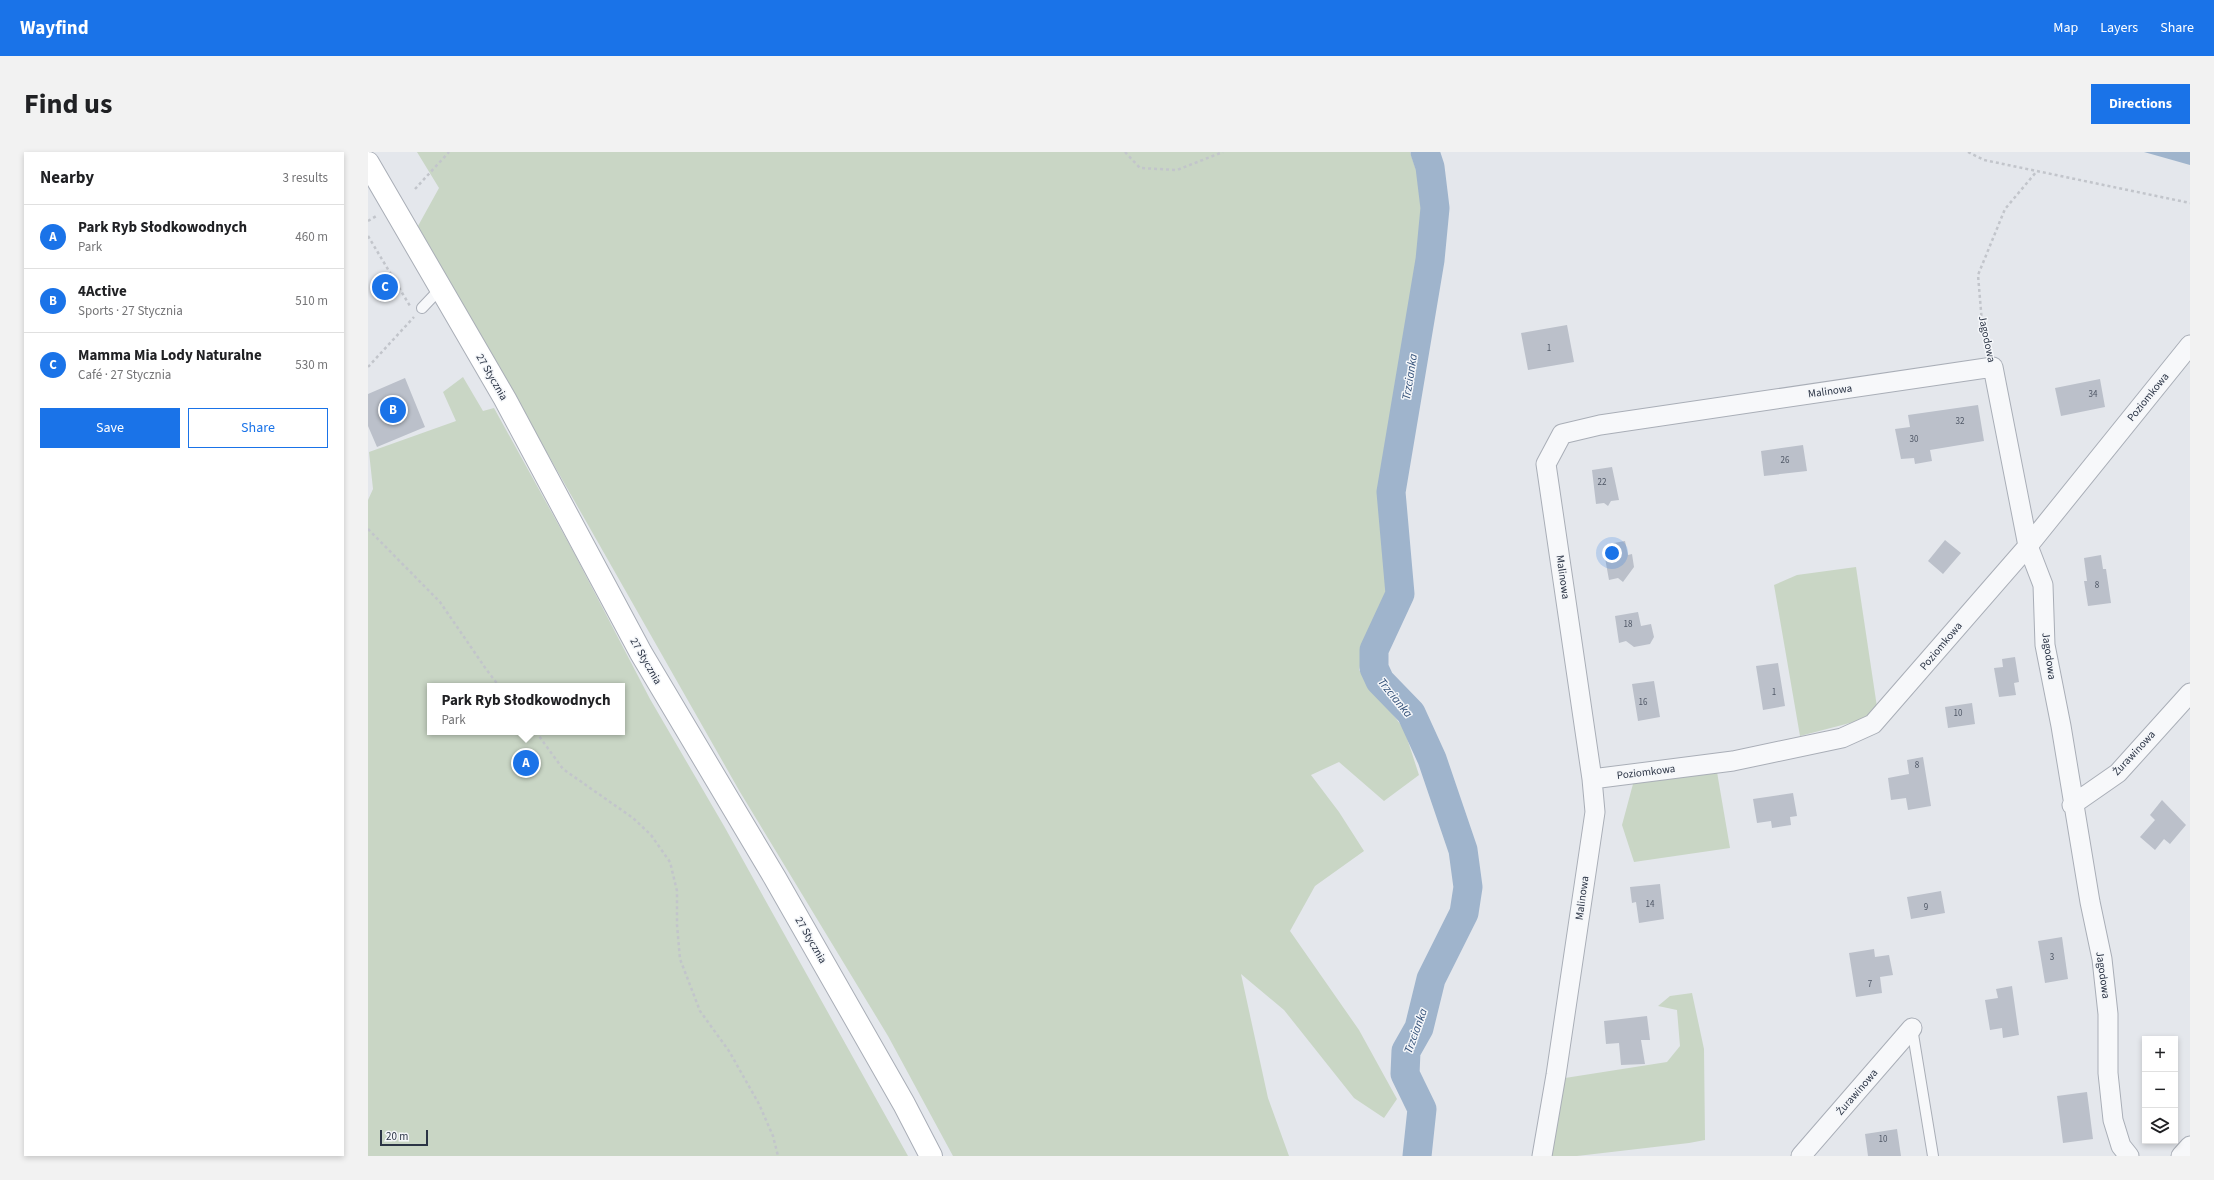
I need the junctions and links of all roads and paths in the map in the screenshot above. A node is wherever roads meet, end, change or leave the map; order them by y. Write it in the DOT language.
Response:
graph roads {
  1 [pos="449,152"];
  2 [pos="1125,152"];
  3 [pos="1223,152"];
  4 [pos="1968,152"];
  5 [pos="368,163"];
  6 [pos="2037,171"];
  7 [pos="415,189"];
  8 [pos="2190,203"];
  9 [pos="368,236"];
  10 [pos="441,288"];
  11 [pos="422,308"];
  12 [pos="411,309"];
  13 [pos="415,316"];
  14 [pos="417,320"];
  15 [pos="2190,345"];
  16 [pos="368,367"];
  17 [pos="1993,367"];
  18 [pos="368,529"];
  19 [pos="2028,546"];
  20 [pos="498,683"];
  21 [pos="2190,693"];
  22 [pos="538,735"];
  23 [pos="1592,778"];
  24 [pos="2072,805"];
  25 [pos="1912,1028"];
  26 [pos="2190,1146"];
  27 [pos="778,1156"];
  28 [pos="931,1156"];
  29 [pos="1542,1156"];
  30 [pos="1801,1156"];
  31 [pos="1933,1156"];
  32 [pos="2129,1156"];
  33 [pos="2181,1156"];
  1 -- 7 [label="path"];
  2 -- 3 [label="path"];
  4 -- 6 [label="path"];
  5 -- 10 [label="main road, 27 Stycznia"];
  6 -- 8 [label="path"];
  6 -- 17 [label="path, Jagodowa"];
  9 -- 12 [label="path"];
  10 -- 11 [label="lane"];
  10 -- 28 [label="main road, 27 Stycznia"];
  11 -- 13 [label="path"];
  13 -- 14 [label="path"];
  13 -- 16 [label="path"];
  15 -- 19 [label="street, Poziomkowa"];
  17 -- 19 [label="street, Jagodowa"];
  17 -- 23 [label="street, Malinowa"];
  18 -- 20 [label="path"];
  19 -- 23 [label="street, Poziomkowa"];
  19 -- 24 [label="street, Jagodowa"];
  21 -- 24 [label="street, Żurawinowa"];
  22 -- 27 [label="path"];
  23 -- 29 [label="street, Malinowa"];
  24 -- 32 [label="street, Jagodowa"];
  25 -- 30 [label="street, Żurawinowa"];
  25 -- 31 [label="lane"];
  26 -- 33 [label="street"];
}
